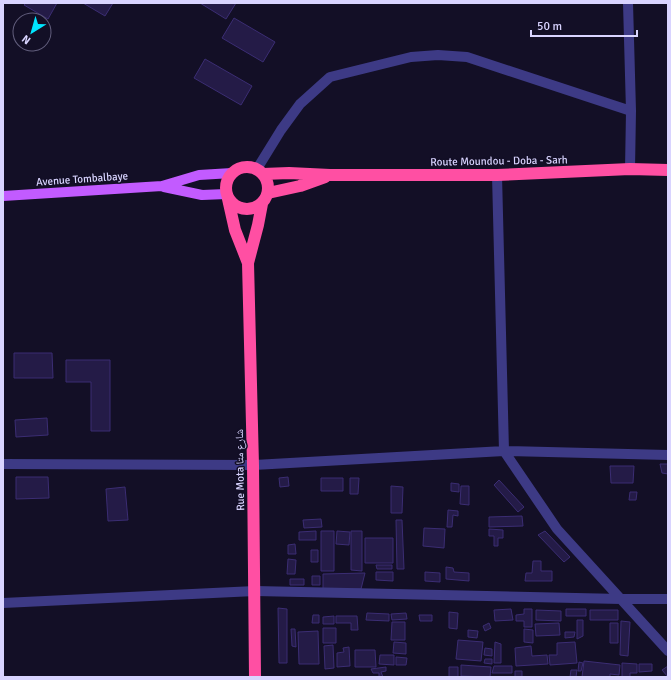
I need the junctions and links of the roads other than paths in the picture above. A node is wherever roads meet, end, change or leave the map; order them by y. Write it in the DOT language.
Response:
graph roads {
  1 [pos="628,3"];
  2 [pos="631,111"];
  3 [pos="630,169"];
  4 [pos="668,170"];
  5 [pos="260,172"];
  6 [pos="232,173"];
  7 [pos="330,175"];
  8 [pos="497,175"];
  9 [pos="162,186"];
  10 [pos="268,194"];
  11 [pos="3,196"];
  12 [pos="227,196"];
  13 [pos="262,204"];
  14 [pos="248,263"];
  15 [pos="504,451"];
  16 [pos="668,455"];
  17 [pos="3,464"];
  18 [pos="253,465"];
  19 [pos="256,591"];
  20 [pos="621,599"];
  21 [pos="668,599"];
  22 [pos="3,603"];
  23 [pos="668,651"];
  24 [pos="256,677"];
  1 -- 2 [label="street"];
  2 -- 3 [label="street"];
  2 -- 5 [label="street"];
  3 -- 4 [label="highway, Route Moundou - Doba - Sarh"];
  3 -- 8 [label="highway, Route Moundou - Doba - Sarh"];
  5 -- 6 [label="highway"];
  5 -- 7 [label="highway, Route Moundou - Doba - Sarh"];
  5 -- 10 [label="highway"];
  6 -- 9 [label="main road, Avenue Tombalbaye"];
  6 -- 12 [label="highway"];
  7 -- 8 [label="highway, Route Moundou - Doba - Sarh"];
  7 -- 10 [label="highway, Route Moundou - Doba - Sarh"];
  8 -- 15 [label="street"];
  9 -- 11 [label="main road, Avenue Tombalbaye"];
  9 -- 12 [label="main road, Avenue Tombalbaye"];
  10 -- 13 [label="highway"];
  12 -- 13 [label="highway"];
  12 -- 14 [label="highway"];
  13 -- 14 [label="highway"];
  14 -- 18 [label="highway, Rue Mota شارع متا"];
  15 -- 16 [label="street"];
  15 -- 18 [label="street"];
  15 -- 20 [label="street"];
  17 -- 18 [label="street"];
  18 -- 19 [label="highway, Rue Mota شارع متا"];
  19 -- 20 [label="street"];
  19 -- 22 [label="street"];
  19 -- 24 [label="highway, Rue Mota شارع متا"];
  20 -- 21 [label="street"];
  20 -- 23 [label="street"];
}
